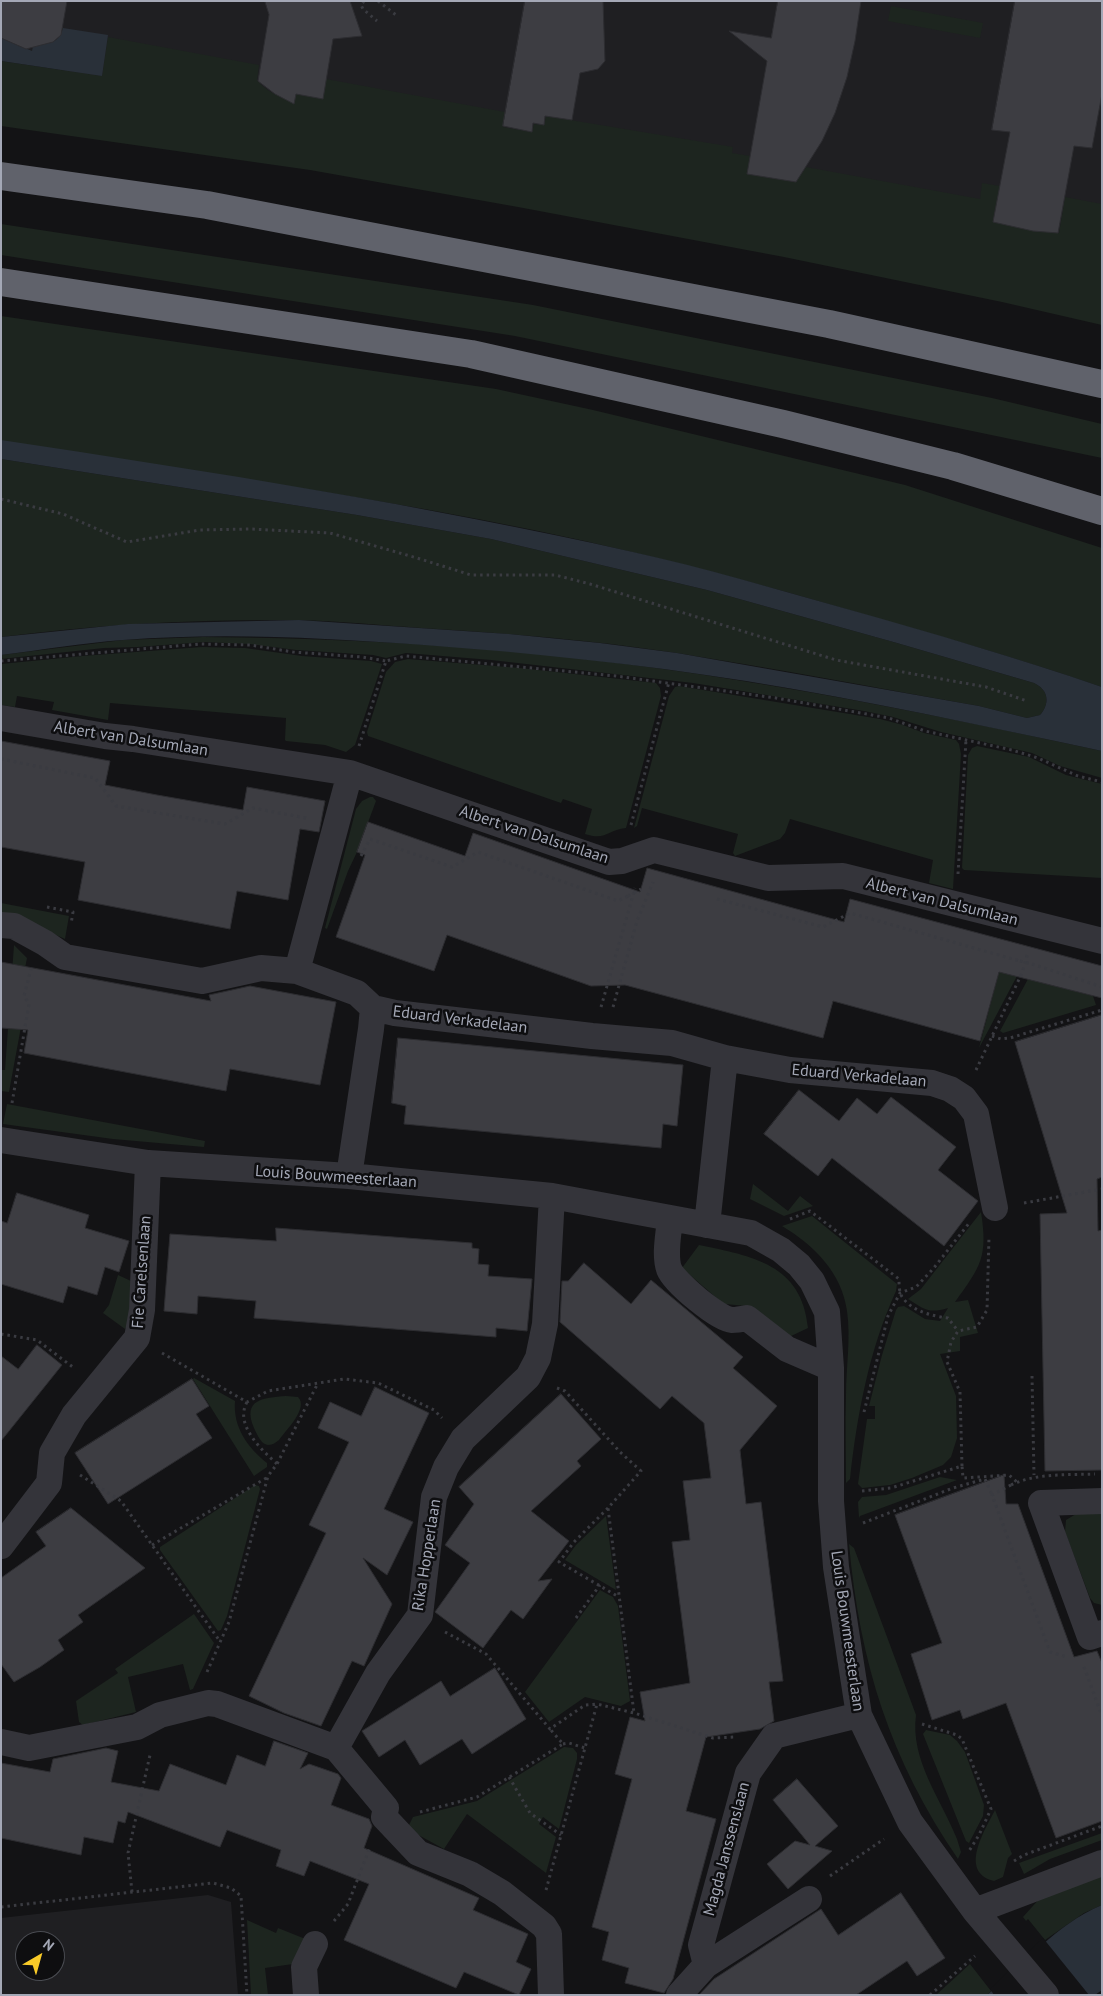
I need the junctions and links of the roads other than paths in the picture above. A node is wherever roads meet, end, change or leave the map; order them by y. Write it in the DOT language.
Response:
graph roads {
  1 [pos="1,176"];
  2 [pos="1,282"];
  3 [pos="1102,384"];
  4 [pos="1102,511"];
  5 [pos="1,718"];
  6 [pos="350,774"];
  7 [pos="1,925"];
  8 [pos="1102,941"];
  9 [pos="297,971"];
  10 [pos="373,1008"];
  11 [pos="725,1058"];
  12 [pos="1,1140"];
  13 [pos="148,1163"];
  14 [pos="349,1176"];
  15 [pos="552,1196"];
  16 [pos="995,1208"];
  17 [pos="670,1218"];
  18 [pos="707,1225"];
  19 [pos="831,1368"];
  20 [pos="1102,1501"];
  21 [pos="1,1546"];
  22 [pos="1102,1633"];
  23 [pos="859,1715"];
  24 [pos="1,1742"];
  25 [pos="336,1748"];
  26 [pos="1102,1863"];
  27 [pos="808,1899"];
  28 [pos="975,1911"];
  29 [pos="315,1944"];
  30 [pos="706,1965"];
  31 [pos="306,1995"];
  32 [pos="551,1995"];
  33 [pos="680,1995"];
  34 [pos="1046,1995"];
  1 -- 3 [label="highway"];
  2 -- 4 [label="highway"];
  5 -- 6 [label="street, Albert van Dalsumlaan"];
  6 -- 8 [label="street, Albert van Dalsumlaan"];
  6 -- 9 [label="street"];
  7 -- 9 [label="street, Eduard Verkadelaan"];
  9 -- 10 [label="street, Eduard Verkadelaan"];
  10 -- 11 [label="street, Eduard Verkadelaan"];
  10 -- 14 [label="street, Eduard Verkadelaan"];
  11 -- 16 [label="street, Eduard Verkadelaan"];
  11 -- 18 [label="street"];
  12 -- 13 [label="street, Louis Bouwmeesterlaan"];
  13 -- 14 [label="street, Louis Bouwmeesterlaan"];
  13 -- 21 [label="street, Fie Carelsenlaan"];
  14 -- 15 [label="street, Louis Bouwmeesterlaan"];
  15 -- 17 [label="street, Louis Bouwmeesterlaan"];
  15 -- 25 [label="street, Rika Hopperlaan"];
  17 -- 18 [label="street, Louis Bouwmeesterlaan"];
  17 -- 19 [label="street"];
  18 -- 19 [label="street, Louis Bouwmeesterlaan"];
  19 -- 23 [label="street, Louis Bouwmeesterlaan"];
  20 -- 22 [label="street"];
  23 -- 28 [label="street, Louis Bouwmeesterlaan"];
  23 -- 30 [label="street, Magda Janssenslaan"];
  24 -- 25 [label="street"];
  25 -- 32 [label="street"];
  26 -- 28 [label="street"];
  27 -- 30 [label="street"];
  28 -- 34 [label="street, Louis Bouwmeesterlaan"];
  29 -- 31 [label="street"];
  30 -- 33 [label="street"];
}
